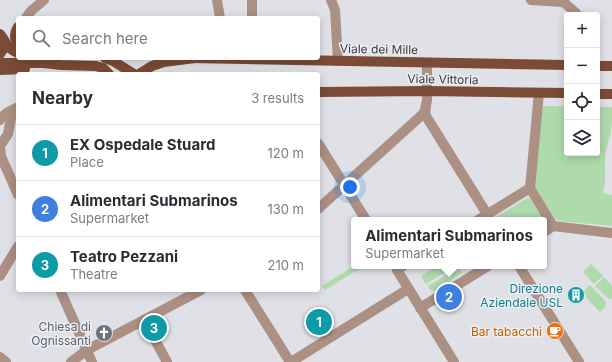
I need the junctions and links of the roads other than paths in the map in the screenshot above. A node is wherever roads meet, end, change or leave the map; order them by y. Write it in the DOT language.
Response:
graph roads {
  1 [pos="44,0"];
  2 [pos="218,0"];
  3 [pos="252,0"];
  4 [pos="331,0"];
  5 [pos="532,0"];
  6 [pos="562,1"];
  7 [pos="575,12"];
  8 [pos="27,16"];
  9 [pos="220,16"];
  10 [pos="252,16"];
  11 [pos="16,28"];
  12 [pos="2,37"];
  13 [pos="16,52"];
  14 [pos="0,54"];
  15 [pos="110,60"];
  16 [pos="180,60"];
  17 [pos="295,60"];
  18 [pos="338,61"];
  19 [pos="0,63"];
  20 [pos="427,63"];
  21 [pos="61,65"];
  22 [pos="564,66"];
  23 [pos="600,66"];
  24 [pos="612,66"];
  25 [pos="0,70"];
  26 [pos="107,72"];
  27 [pos="133,72"];
  28 [pos="137,72"];
  29 [pos="427,91"];
  30 [pos="320,92"];
  31 [pos="539,93"];
  32 [pos="564,93"];
  33 [pos="600,94"];
  34 [pos="612,94"];
  35 [pos="16,108"];
  36 [pos="426,108"];
  37 [pos="16,110"];
  38 [pos="0,120"];
  39 [pos="320,146"];
  40 [pos="0,155"];
  41 [pos="344,185"];
  42 [pos="530,188"];
  43 [pos="16,191"];
  44 [pos="320,207"];
  45 [pos="487,214"];
  46 [pos="364,217"];
  47 [pos="482,217"];
  48 [pos="553,226"];
  49 [pos="547,230"];
  50 [pos="612,233"];
  51 [pos="16,249"];
  52 [pos="399,269"];
  53 [pos="483,269"];
  54 [pos="521,269"];
  55 [pos="0,276"];
  56 [pos="408,289"];
  57 [pos="61,292"];
  58 [pos="197,292"];
  59 [pos="246,292"];
  60 [pos="420,308"];
  61 [pos="144,320"];
  62 [pos="87,350"];
  63 [pos="0,357"];
  64 [pos="6,362"];
  65 [pos="71,362"];
  66 [pos="92,362"];
  67 [pos="167,362"];
  68 [pos="290,362"];
  69 [pos="454,362"];
  70 [pos="579,362"];
  1 -- 8 [label="street"];
  2 -- 9 [label="street"];
  3 -- 10 [label="street"];
  4 -- 18 [label="street"];
  5 -- 6 [label="street"];
  6 -- 7 [label="street"];
  11 -- 12 [label="street"];
  12 -- 13 [label="main road"];
  12 -- 14 [label="main road"];
  15 -- 27 [label="main road"];
  16 -- 28 [label="main road"];
  17 -- 18 [label="main road, Viale dei Mille"];
  18 -- 20 [label="main road, Viale dei Mille"];
  19 -- 21 [label="main road"];
  20 -- 22 [label="main road, Viale dei Mille"];
  20 -- 29 [label="street"];
  21 -- 25 [label="main road"];
  21 -- 26 [label="main road"];
  23 -- 24 [label="main road"];
  29 -- 30 [label="main road, Viale Vittoria"];
  29 -- 31 [label="main road, Viale Vittoria"];
  29 -- 36 [label="street"];
  31 -- 32 [label="main road, Viale Vittoria"];
  31 -- 42 [label="street"];
  33 -- 34 [label="main road"];
  35 -- 38 [label="street"];
  36 -- 41 [label="street"];
  36 -- 45 [label="street"];
  37 -- 40 [label="street"];
  39 -- 41 [label="street"];
  40 -- 43 [label="street"];
  41 -- 44 [label="street"];
  41 -- 46 [label="street"];
  42 -- 45 [label="street"];
  42 -- 48 [label="street"];
  45 -- 47 [label="street"];
  48 -- 49 [label="street"];
  48 -- 50 [label="street"];
  51 -- 55 [label="street"];
  52 -- 56 [label="street"];
  53 -- 60 [label="street"];
  54 -- 70 [label="street"];
  56 -- 60 [label="street"];
  56 -- 68 [label="street"];
  57 -- 62 [label="street"];
  58 -- 61 [label="street"];
  59 -- 68 [label="street"];
  60 -- 69 [label="street"];
  61 -- 62 [label="street"];
  61 -- 67 [label="street"];
  62 -- 65 [label="street"];
  62 -- 66 [label="street"];
  63 -- 64 [label="street"];
}
